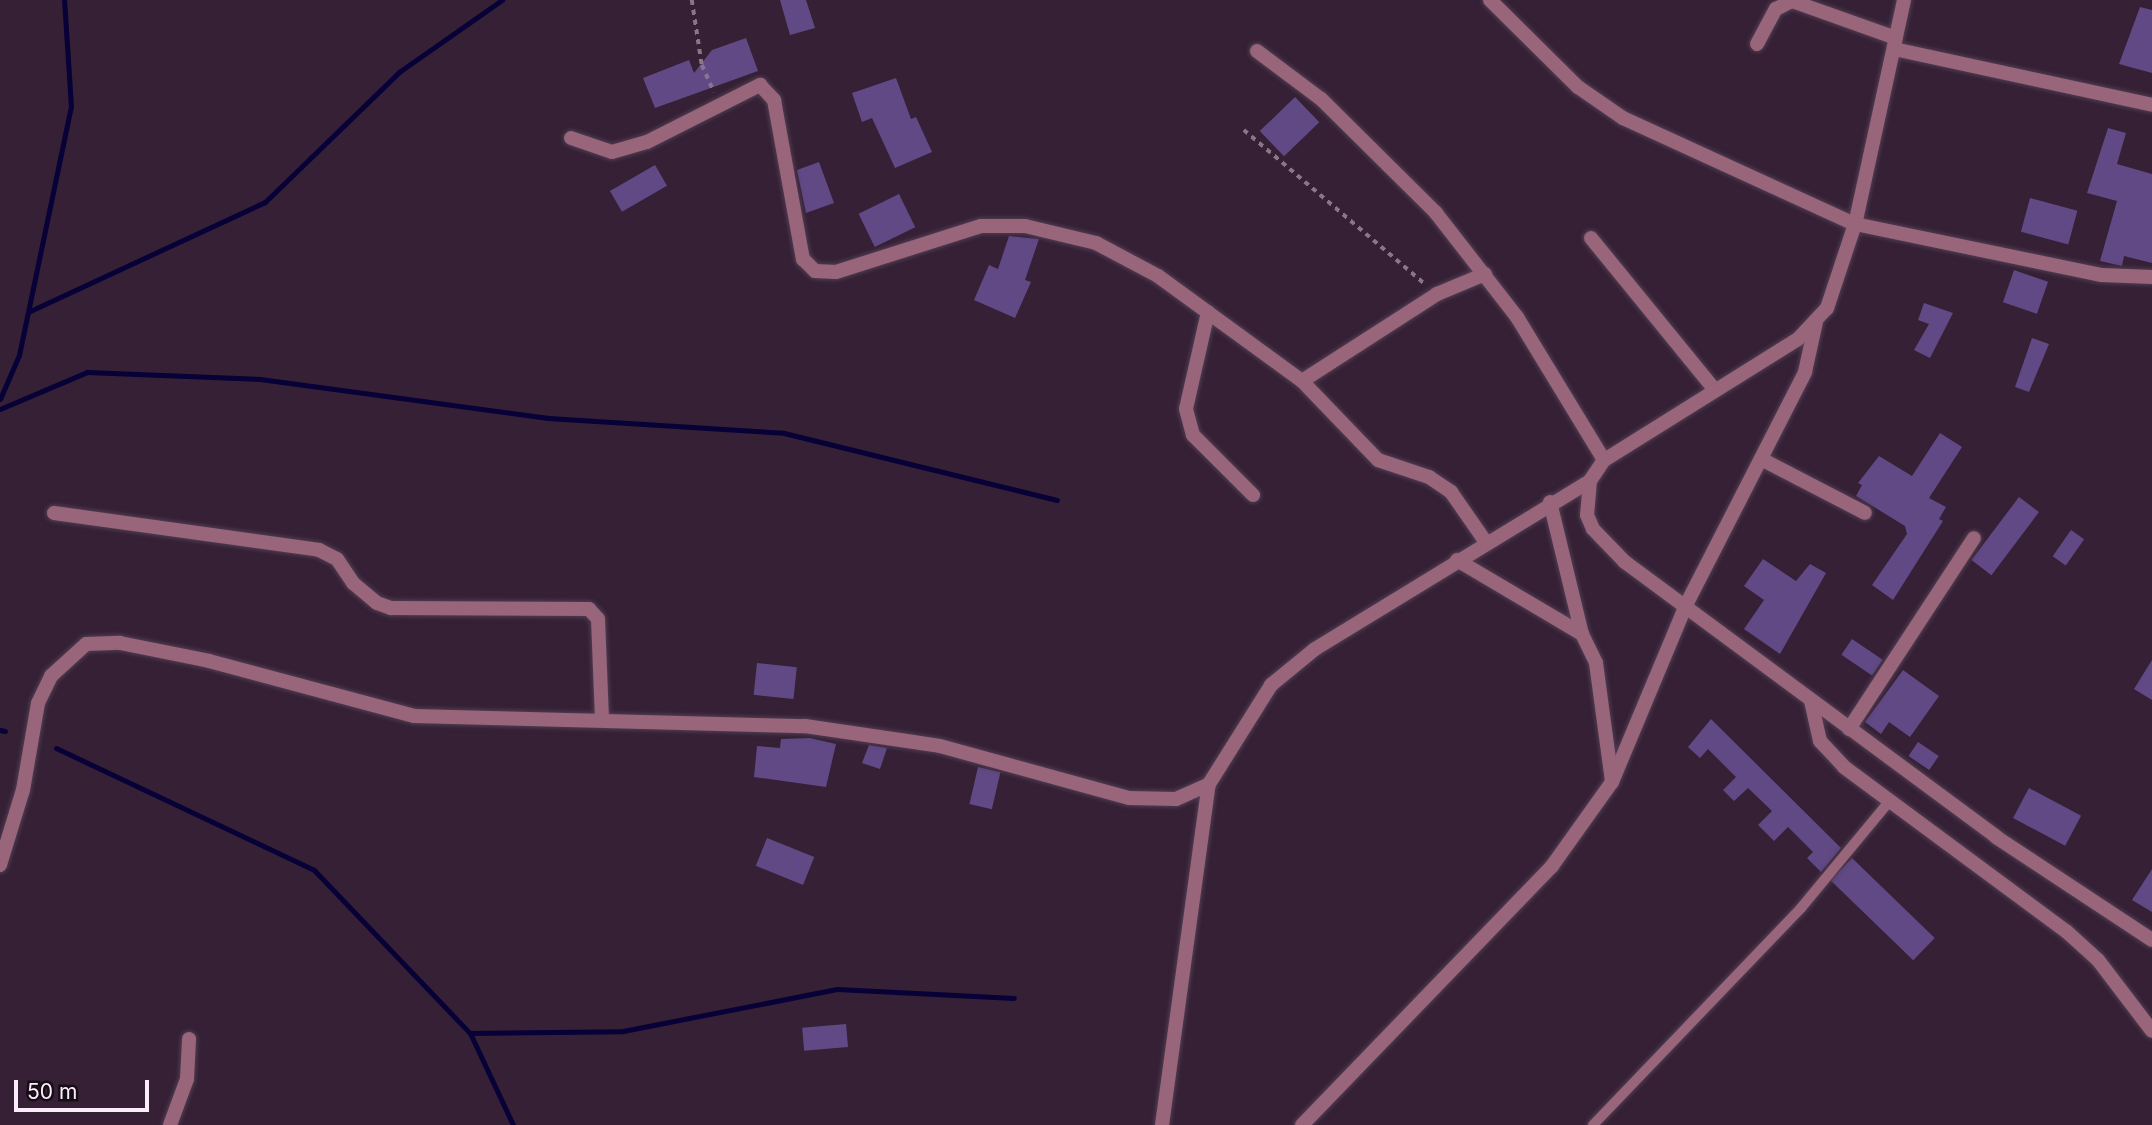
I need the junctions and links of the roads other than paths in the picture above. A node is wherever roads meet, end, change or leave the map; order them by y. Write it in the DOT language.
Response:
graph roads {
  1 [pos="1490,0"];
  2 [pos="1904,0"];
  3 [pos="1895,43"];
  4 [pos="1757,44"];
  5 [pos="1257,51"];
  6 [pos="2152,105"];
  7 [pos="571,138"];
  8 [pos="1855,224"];
  9 [pos="1591,238"];
  10 [pos="1485,274"];
  11 [pos="2152,276"];
  12 [pos="1208,312"];
  13 [pos="1816,322"];
  14 [pos="1301,381"];
  15 [pos="1715,390"];
  16 [pos="1761,458"];
  17 [pos="1604,460"];
  18 [pos="1590,481"];
  19 [pos="1253,495"];
  20 [pos="1550,502"];
  21 [pos="54,513"];
  22 [pos="1865,513"];
  23 [pos="1974,538"];
  24 [pos="1485,541"];
  25 [pos="1457,560"];
  26 [pos="1686,605"];
  27 [pos="1582,634"];
  28 [pos="1811,701"];
  29 [pos="602,719"];
  30 [pos="1849,729"];
  31 [pos="1612,782"];
  32 [pos="1209,784"];
  33 [pos="1888,803"];
  34 [pos="0,865"];
  35 [pos="2152,940"];
  36 [pos="2152,1031"];
  37 [pos="190,1039"];
  38 [pos="170,1125"];
  39 [pos="1163,1125"];
  40 [pos="1302,1125"];
  41 [pos="1593,1125"];
  1 -- 8 [label="street"];
  2 -- 3 [label="street"];
  3 -- 4 [label="street"];
  3 -- 6 [label="street"];
  3 -- 8 [label="street"];
  5 -- 10 [label="street"];
  7 -- 12 [label="street"];
  8 -- 11 [label="street"];
  8 -- 13 [label="street"];
  9 -- 15 [label="street"];
  10 -- 14 [label="street"];
  10 -- 17 [label="street"];
  12 -- 14 [label="street"];
  12 -- 19 [label="street"];
  13 -- 15 [label="street"];
  13 -- 16 [label="street"];
  14 -- 24 [label="street"];
  15 -- 17 [label="street"];
  16 -- 22 [label="street"];
  16 -- 26 [label="street"];
  17 -- 18 [label="street"];
  18 -- 20 [label="street"];
  18 -- 26 [label="street"];
  20 -- 24 [label="street"];
  20 -- 27 [label="street"];
  21 -- 29 [label="street"];
  23 -- 30 [label="street"];
  24 -- 25 [label="street"];
  25 -- 27 [label="street"];
  25 -- 32 [label="street"];
  26 -- 28 [label="street"];
  26 -- 31 [label="street"];
  27 -- 31 [label="street"];
  28 -- 30 [label="street"];
  28 -- 33 [label="street"];
  29 -- 32 [label="street"];
  29 -- 34 [label="street"];
  30 -- 35 [label="street"];
  31 -- 40 [label="street"];
  32 -- 39 [label="street"];
  33 -- 36 [label="street"];
  33 -- 41 [label="lane"];
  37 -- 38 [label="street"];
}
